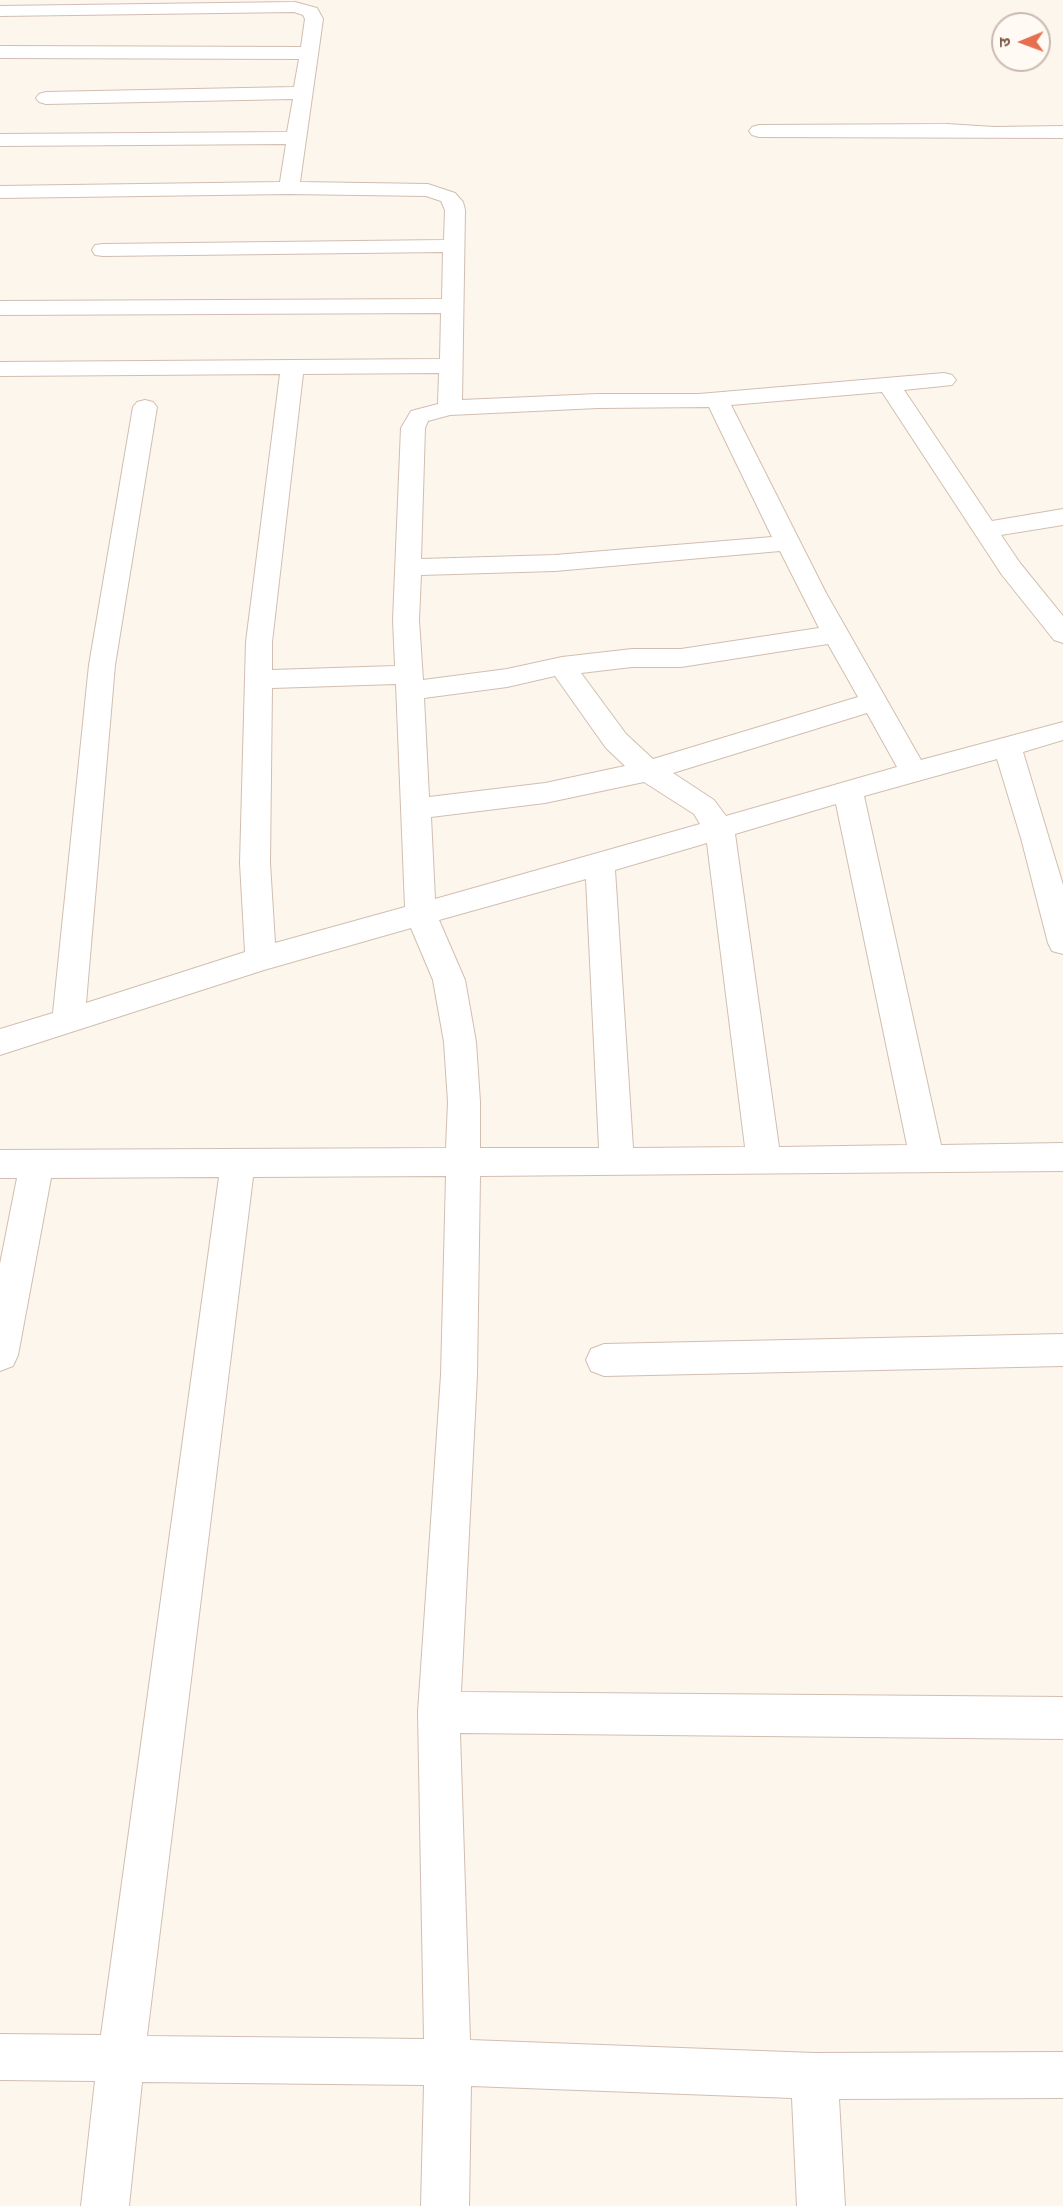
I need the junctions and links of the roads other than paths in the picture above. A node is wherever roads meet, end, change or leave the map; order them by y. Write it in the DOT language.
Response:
graph roads {
  1 [pos="7,0"];
  2 [pos="0,9"];
  3 [pos="0,52"];
  4 [pos="309,53"];
  5 [pos="303,93"];
  6 [pos="46,98"];
  7 [pos="79,98"];
  8 [pos="759,131"];
  9 [pos="1063,132"];
  10 [pos="297,138"];
  11 [pos="0,140"];
  12 [pos="67,140"];
  13 [pos="288,188"];
  14 [pos="0,192"];
  15 [pos="454,246"];
  16 [pos="104,250"];
  17 [pos="453,306"];
  18 [pos="0,308"];
  19 [pos="451,366"];
  20 [pos="292,368"];
  21 [pos="0,369"];
  22 [pos="944,380"];
  23 [pos="889,386"];
  24 [pos="717,400"];
  25 [pos="145,407"];
  26 [pos="450,408"];
  27 [pos="1063,517"];
  28 [pos="984,530"];
  29 [pos="788,543"];
  30 [pos="408,567"];
  31 [pos="836,634"];
  32 [pos="1063,634"];
  33 [pos="562,666"];
  34 [pos="259,679"];
  35 [pos="409,683"];
  36 [pos="874,701"];
  37 [pos="1063,731"];
  38 [pos="1007,746"];
  39 [pos="648,771"];
  40 [pos="914,772"];
  41 [pos="848,790"];
  42 [pos="416,809"];
  43 [pos="720,830"];
  44 [pos="600,864"];
  45 [pos="421,915"];
  46 [pos="1063,943"];
  47 [pos="261,959"];
  48 [pos="68,1021"];
  49 [pos="0,1042"];
  50 [pos="1063,1157"];
  51 [pos="927,1159"];
  52 [pos="617,1161"];
  53 [pos="764,1161"];
  54 [pos="238,1162"];
  55 [pos="464,1162"];
  56 [pos="0,1164"];
  57 [pos="37,1164"];
  58 [pos="1063,1350"];
  59 [pos="0,1355"];
  60 [pos="604,1360"];
  61 [pos="439,1712"];
  62 [pos="1063,1718"];
  63 [pos="0,2057"];
  64 [pos="121,2058"];
  65 [pos="448,2062"];
  66 [pos="1063,2075"];
  67 [pos="814,2076"];
  68 [pos="105,2206"];
  69 [pos="445,2206"];
  70 [pos="821,2206"];
  1 -- 2 [label="street"];
  2 -- 4 [label="street"];
  3 -- 4 [label="street"];
  4 -- 5 [label="street"];
  5 -- 7 [label="street"];
  5 -- 10 [label="street"];
  6 -- 7 [label="street"];
  7 -- 12 [label="street"];
  8 -- 9 [label="street"];
  10 -- 12 [label="street"];
  10 -- 13 [label="street"];
  11 -- 12 [label="street"];
  13 -- 14 [label="street"];
  13 -- 15 [label="street"];
  15 -- 16 [label="street"];
  15 -- 17 [label="street"];
  17 -- 18 [label="street"];
  17 -- 19 [label="street"];
  19 -- 20 [label="street"];
  19 -- 26 [label="street"];
  20 -- 21 [label="street"];
  20 -- 34 [label="street"];
  22 -- 23 [label="street"];
  23 -- 24 [label="street"];
  23 -- 28 [label="street"];
  24 -- 26 [label="street"];
  24 -- 29 [label="street"];
  25 -- 48 [label="street"];
  26 -- 30 [label="street"];
  27 -- 28 [label="street"];
  28 -- 32 [label="street"];
  29 -- 30 [label="street"];
  29 -- 31 [label="street"];
  30 -- 35 [label="street"];
  31 -- 33 [label="street"];
  31 -- 36 [label="street"];
  33 -- 35 [label="street"];
  33 -- 39 [label="street"];
  34 -- 35 [label="street"];
  34 -- 47 [label="street"];
  35 -- 42 [label="street"];
  36 -- 39 [label="street"];
  36 -- 40 [label="street"];
  37 -- 38 [label="street"];
  38 -- 40 [label="street"];
  38 -- 46 [label="street"];
  39 -- 42 [label="street"];
  39 -- 43 [label="street"];
  40 -- 41 [label="street"];
  41 -- 43 [label="street"];
  41 -- 51 [label="street"];
  42 -- 45 [label="street"];
  43 -- 44 [label="street"];
  43 -- 53 [label="street"];
  44 -- 45 [label="street"];
  44 -- 52 [label="street"];
  45 -- 47 [label="street"];
  45 -- 55 [label="street"];
  47 -- 48 [label="street"];
  48 -- 49 [label="street"];
  50 -- 51 [label="street"];
  51 -- 53 [label="street"];
  52 -- 53 [label="street"];
  52 -- 55 [label="street"];
  54 -- 55 [label="street"];
  54 -- 57 [label="street"];
  54 -- 64 [label="street"];
  55 -- 61 [label="street"];
  56 -- 57 [label="street"];
  57 -- 59 [label="street"];
  58 -- 60 [label="street"];
  61 -- 62 [label="street"];
  61 -- 65 [label="street"];
  63 -- 64 [label="street"];
  64 -- 65 [label="street"];
  64 -- 68 [label="street"];
  65 -- 67 [label="street"];
  65 -- 69 [label="street"];
  66 -- 67 [label="street"];
  67 -- 70 [label="street"];
}
